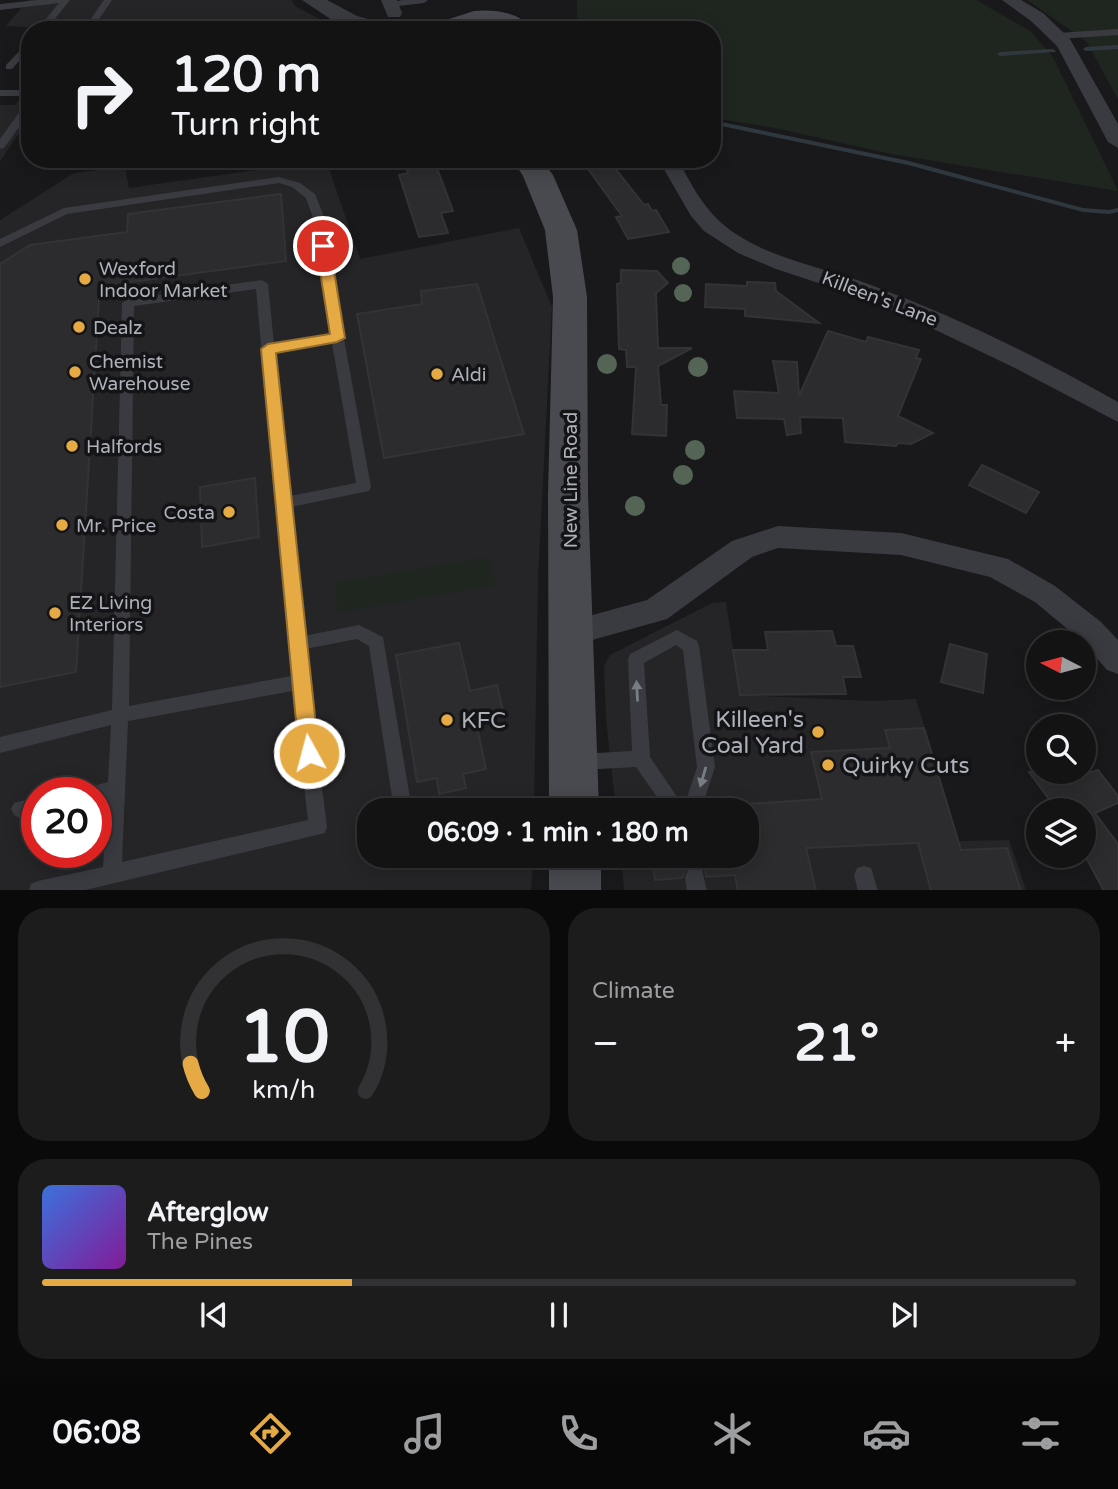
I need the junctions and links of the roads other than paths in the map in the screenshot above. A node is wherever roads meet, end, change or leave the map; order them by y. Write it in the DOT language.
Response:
graph roads {
  1 [pos="61,0"];
  2 [pos="66,0"];
  3 [pos="108,0"];
  4 [pos="312,0"];
  5 [pos="424,0"];
  6 [pos="1010,0"];
  7 [pos="0,7"];
  8 [pos="391,15"];
  9 [pos="521,18"];
  10 [pos="48,21"];
  11 [pos="94,21"];
  12 [pos="436,21"];
  13 [pos="484,21"];
  14 [pos="1118,32"];
  15 [pos="1058,36"];
  16 [pos="21,53"];
  17 [pos="9,67"];
  18 [pos="0,93"];
  19 [pos="21,93"];
  20 [pos="21,117"];
  21 [pos="1118,142"];
  22 [pos="0,146"];
  23 [pos="533,168"];
  24 [pos="673,168"];
  25 [pos="0,244"];
  26 [pos="337,338"];
  27 [pos="268,349"];
  28 [pos="1118,413"];
  29 [pos="283,503"];
  30 [pos="571,634"];
  31 [pos="296,644"];
  32 [pos="1118,661"];
  33 [pos="300,682"];
  34 [pos="120,715"];
  35 [pos="0,746"];
  36 [pos="641,759"];
  37 [pos="573,763"];
  38 [pos="116,789"];
  39 [pos="112,790"];
  40 [pos="401,798"];
  41 [pos="574,798"];
  42 [pos="668,798"];
  43 [pos="696,798"];
  44 [pos="575,868"];
  45 [pos="112,874"];
  46 [pos="41,890"];
  47 [pos="575,890"];
  1 -- 7 [label="lane"];
  2 -- 10 [label="lane"];
  3 -- 11 [label="lane"];
  4 -- 8 [label="street"];
  5 -- 8 [label="lane"];
  6 -- 15 [label="street"];
  8 -- 12 [label="street"];
  9 -- 13 [label="main road"];
  14 -- 15 [label="lane"];
  15 -- 21 [label="street"];
  16 -- 17 [label="lane"];
  18 -- 19 [label="lane"];
  20 -- 22 [label="lane"];
  23 -- 30 [label="main road, New Line Road"];
  24 -- 28 [label="street, Killeen's Lane"];
  25 -- 26 [label="lane"];
  26 -- 27 [label="lane"];
  26 -- 29 [label="lane"];
  27 -- 29 [label="lane"];
  27 -- 34 [label="lane"];
  29 -- 31 [label="lane"];
  30 -- 32 [label="street"];
  30 -- 37 [label="main road, New Line Road"];
  31 -- 33 [label="lane"];
  31 -- 40 [label="lane"];
  33 -- 34 [label="lane"];
  33 -- 45 [label="lane"];
  34 -- 35 [label="lane"];
  34 -- 38 [label="lane"];
  36 -- 37 [label="lane"];
  36 -- 42 [label="lane"];
  36 -- 43 [label="lane, one-way"];
  37 -- 41 [label="main road, New Line Road"];
  38 -- 39 [label="lane"];
  38 -- 45 [label="lane"];
  44 -- 47 [label="main road"];
  45 -- 46 [label="lane"];
}
